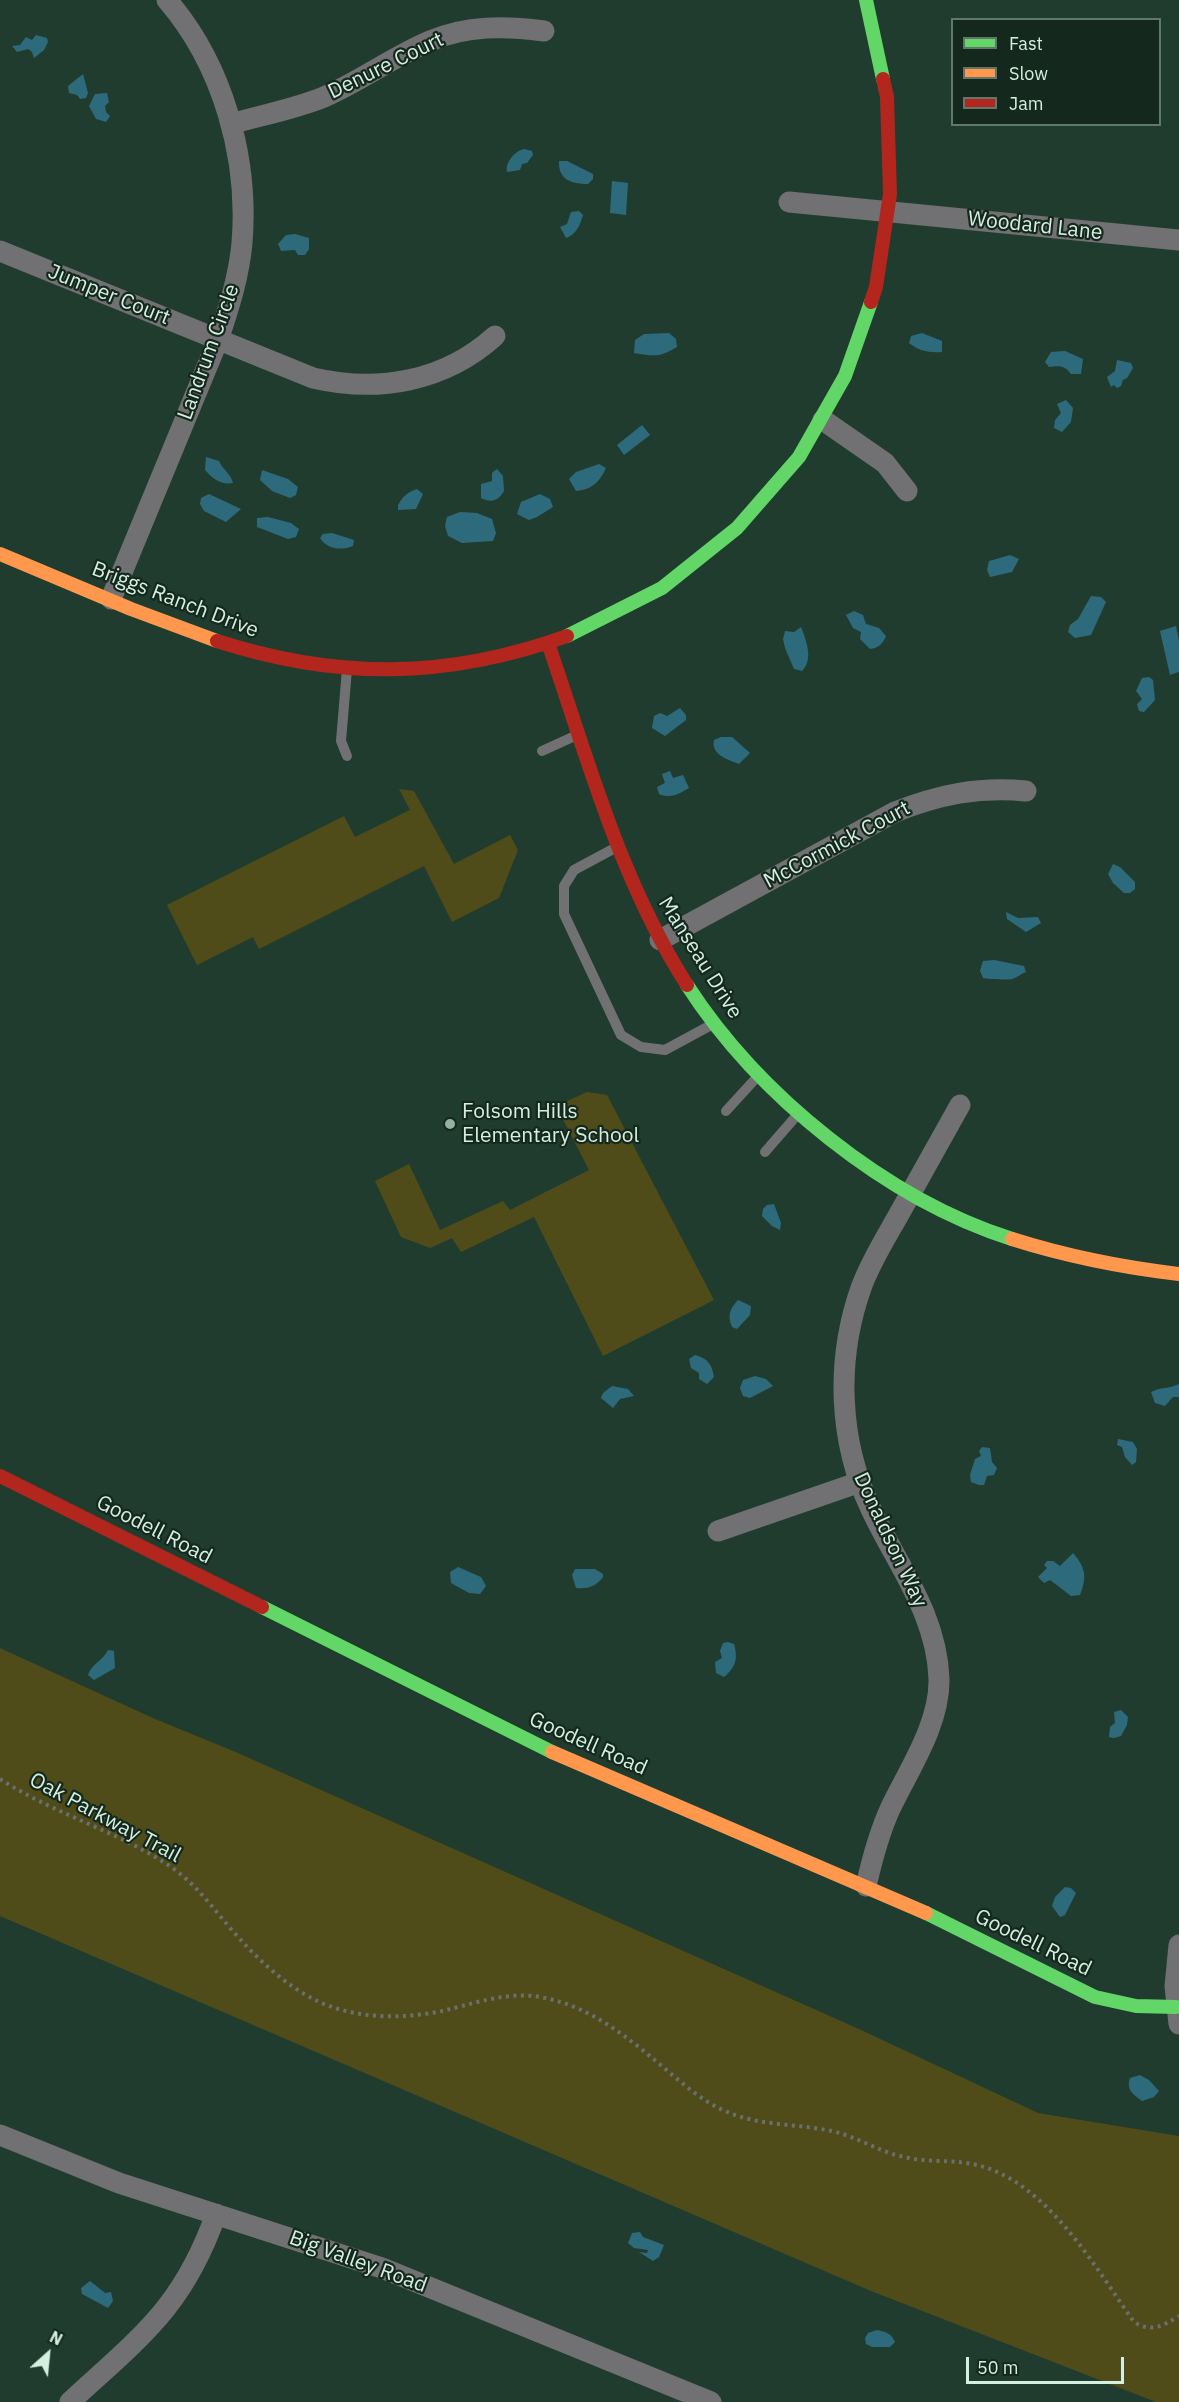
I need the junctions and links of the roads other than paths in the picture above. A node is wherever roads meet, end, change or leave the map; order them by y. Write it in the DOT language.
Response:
graph roads {
  1 [pos="167,0"];
  2 [pos="866,0"];
  3 [pos="544,31"];
  4 [pos="231,124"];
  5 [pos="789,202"];
  6 [pos="890,212"];
  7 [pos="1179,240"];
  8 [pos="0,251"];
  9 [pos="495,336"];
  10 [pos="218,340"];
  11 [pos="823,420"];
  12 [pos="907,491"];
  13 [pos="0,554"];
  14 [pos="111,600"];
  15 [pos="548,644"];
  16 [pos="347,669"];
  17 [pos="579,734"];
  18 [pos="542,751"];
  19 [pos="347,756"];
  20 [pos="1026,791"];
  21 [pos="618,846"];
  22 [pos="660,940"];
  23 [pos="714,1023"];
  24 [pos="759,1076"];
  25 [pos="960,1105"];
  26 [pos="726,1111"];
  27 [pos="798,1114"];
  28 [pos="765,1152"];
  29 [pos="911,1193"];
  30 [pos="1179,1274"];
  31 [pos="0,1476"];
  32 [pos="860,1482"];
  33 [pos="718,1531"];
  34 [pos="866,1886"];
  35 [pos="1179,1946"];
  36 [pos="1177,2015"];
  37 [pos="0,2135"];
  38 [pos="216,2214"];
  39 [pos="70,2402"];
  40 [pos="711,2402"];
  1 -- 4 [label="street, Landrum Circle"];
  2 -- 6 [label="street, Briggs Ranch Drive"];
  3 -- 4 [label="street, Denure Court"];
  4 -- 10 [label="street, Landrum Circle"];
  5 -- 6 [label="street, Woodard Lane"];
  6 -- 7 [label="street, Woodard Lane"];
  6 -- 11 [label="street, Briggs Ranch Drive"];
  8 -- 10 [label="street, Jumper Court"];
  9 -- 10 [label="street, Jumper Court"];
  10 -- 14 [label="street, Landrum Circle"];
  11 -- 12 [label="street"];
  11 -- 15 [label="street, Briggs Ranch Drive"];
  13 -- 14 [label="street, Briggs Ranch Drive"];
  14 -- 16 [label="street, Briggs Ranch Drive"];
  15 -- 16 [label="street, Briggs Ranch Drive"];
  15 -- 17 [label="street, Manseau Drive"];
  16 -- 19 [label="lane"];
  17 -- 18 [label="lane"];
  17 -- 21 [label="street, Manseau Drive"];
  20 -- 22 [label="street, McCormick Court"];
  21 -- 22 [label="street, Manseau Drive"];
  21 -- 23 [label="lane"];
  22 -- 23 [label="street, Manseau Drive"];
  23 -- 24 [label="street, Manseau Drive"];
  24 -- 26 [label="lane"];
  24 -- 27 [label="street, Manseau Drive"];
  25 -- 29 [label="street, Donaldson Way"];
  27 -- 28 [label="lane"];
  27 -- 29 [label="street, Manseau Drive"];
  29 -- 30 [label="street, Manseau Drive"];
  29 -- 32 [label="street, Donaldson Way"];
  31 -- 34 [label="street, Goodell Road"];
  32 -- 33 [label="street"];
  32 -- 34 [label="street, Donaldson Way"];
  34 -- 36 [label="street, Goodell Road"];
  35 -- 36 [label="street"];
  37 -- 38 [label="street, Big Valley Road"];
  38 -- 39 [label="street"];
  38 -- 40 [label="street, Big Valley Road"];
}
